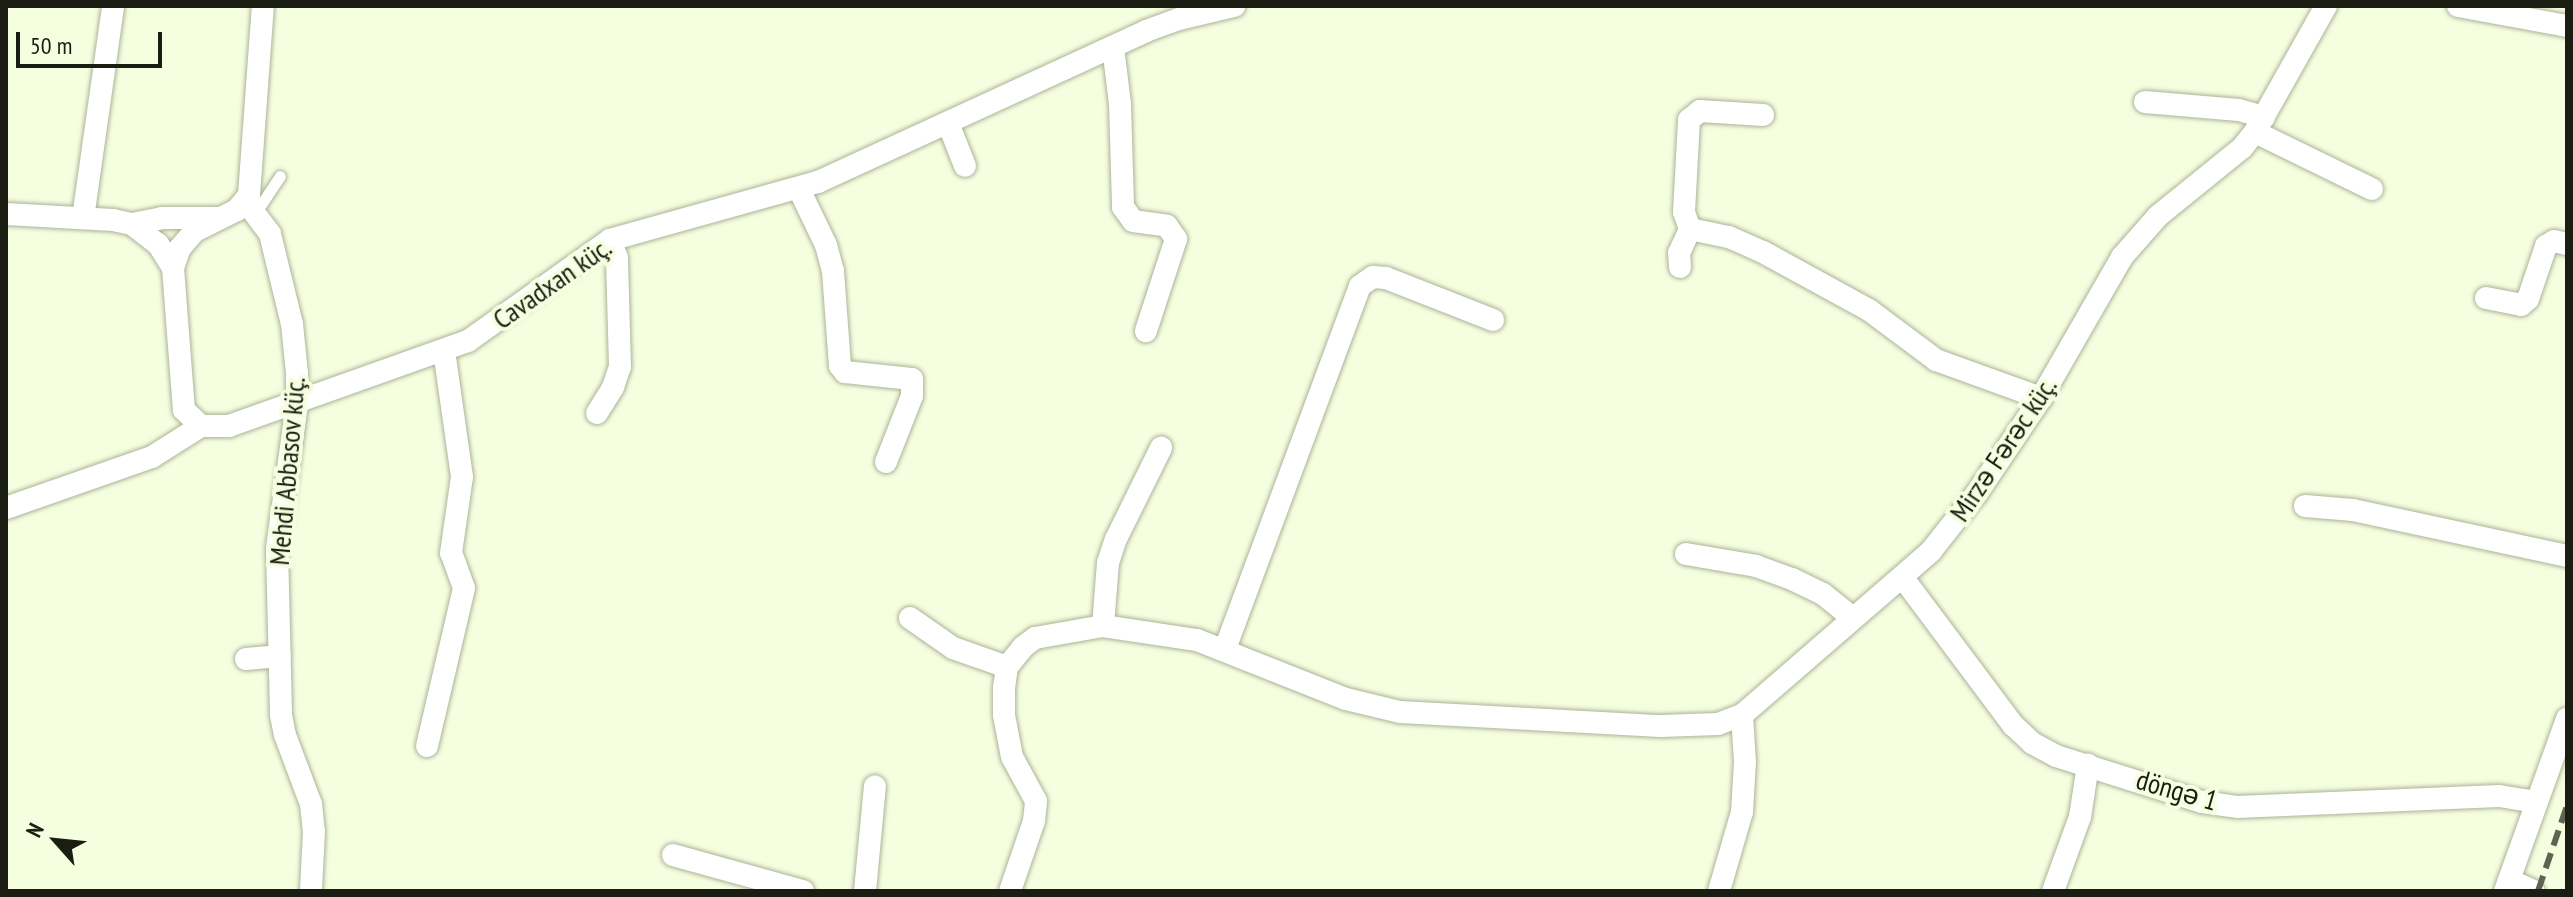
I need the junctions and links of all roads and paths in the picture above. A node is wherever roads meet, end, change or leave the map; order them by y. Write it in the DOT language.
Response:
graph roads {
  1 [pos="113,6"];
  2 [pos="263,6"];
  3 [pos="1234,6"];
  4 [pos="2326,6"];
  5 [pos="2458,6"];
  6 [pos="1178,12"];
  7 [pos="2567,26"];
  8 [pos="1113,47"];
  9 [pos="2145,102"];
  10 [pos="1763,115"];
  11 [pos="948,123"];
  12 [pos="2259,125"];
  13 [pos="965,166"];
  14 [pos="280,176"];
  15 [pos="799,189"];
  16 [pos="2372,189"];
  17 [pos="251,207"];
  18 [pos="6,214"];
  19 [pos="83,218"];
  20 [pos="219,218"];
  21 [pos="132,224"];
  22 [pos="1690,229"];
  23 [pos="610,240"];
  24 [pos="2567,244"];
  25 [pos="1680,267"];
  26 [pos="173,268"];
  27 [pos="2486,298"];
  28 [pos="1493,320"];
  29 [pos="1146,331"];
  30 [pos="444,351"];
  31 [pos="2041,398"];
  32 [pos="297,404"];
  33 [pos="597,413"];
  34 [pos="201,426"];
  35 [pos="1161,448"];
  36 [pos="886,462"];
  37 [pos="2305,506"];
  38 [pos="6,508"];
  39 [pos="1686,554"];
  40 [pos="2567,556"];
  41 [pos="1903,578"];
  42 [pos="1851,617"];
  43 [pos="910,618"];
  44 [pos="1103,626"];
  45 [pos="1225,649"];
  46 [pos="280,656"];
  47 [pos="246,659"];
  48 [pos="1007,667"];
  49 [pos="1742,715"];
  50 [pos="2567,719"];
  51 [pos="427,746"];
  52 [pos="2088,765"];
  53 [pos="875,786"];
  54 [pos="2536,802"];
  55 [pos="673,855"];
  56 [pos="2507,885"];
  57 [pos="311,891"];
  58 [pos="803,891"];
  59 [pos="865,891"];
  60 [pos="1010,891"];
  61 [pos="1719,891"];
  62 [pos="2053,891"];
  63 [pos="2534,891"];
  1 -- 19 [label="street"];
  2 -- 17 [label="street"];
  3 -- 6 [label="street, Cavadxan küç."];
  4 -- 12 [label="street, Mirzə Fərəc küç."];
  5 -- 7 [label="street"];
  6 -- 8 [label="street, Cavadxan küç."];
  8 -- 11 [label="street, Cavadxan küç."];
  8 -- 29 [label="street"];
  9 -- 12 [label="street"];
  10 -- 22 [label="street"];
  11 -- 13 [label="street"];
  11 -- 15 [label="street, Cavadxan küç."];
  12 -- 16 [label="street"];
  12 -- 31 [label="street, Mirzə Fərəc küç."];
  14 -- 17 [label="lane"];
  15 -- 23 [label="street, Cavadxan küç."];
  15 -- 36 [label="street"];
  17 -- 20 [label="street"];
  17 -- 32 [label="street, Mehdi Abbasov küç."];
  18 -- 19 [label="street"];
  19 -- 21 [label="street"];
  20 -- 21 [label="street"];
  20 -- 26 [label="street"];
  21 -- 26 [label="street"];
  22 -- 25 [label="street"];
  22 -- 31 [label="street"];
  23 -- 30 [label="street, Cavadxan küç."];
  23 -- 33 [label="street"];
  24 -- 27 [label="street"];
  26 -- 34 [label="street"];
  28 -- 45 [label="street"];
  30 -- 32 [label="street, Cavadxan küç."];
  30 -- 51 [label="street"];
  31 -- 41 [label="street, Mirzə Fərəc küç."];
  32 -- 34 [label="street, Cavadxan küç."];
  32 -- 46 [label="street, Mehdi Abbasov küç."];
  34 -- 38 [label="street, Cavadxan küç."];
  35 -- 44 [label="street"];
  37 -- 40 [label="street"];
  39 -- 42 [label="street"];
  41 -- 42 [label="street, Mirzə Fərəc küç."];
  41 -- 52 [label="street, döngə 1"];
  42 -- 49 [label="street, Mirzə Fərəc küç."];
  43 -- 48 [label="street"];
  44 -- 45 [label="street"];
  44 -- 48 [label="street"];
  45 -- 49 [label="street"];
  46 -- 47 [label="street"];
  46 -- 57 [label="street, Mehdi Abbasov küç."];
  48 -- 60 [label="street"];
  49 -- 61 [label="street"];
  50 -- 54 [label="street"];
  52 -- 54 [label="street, döngə 1"];
  52 -- 62 [label="street"];
  53 -- 59 [label="street"];
  54 -- 56 [label="street"];
  55 -- 58 [label="street"];
  56 -- 63 [label="street"];
}
